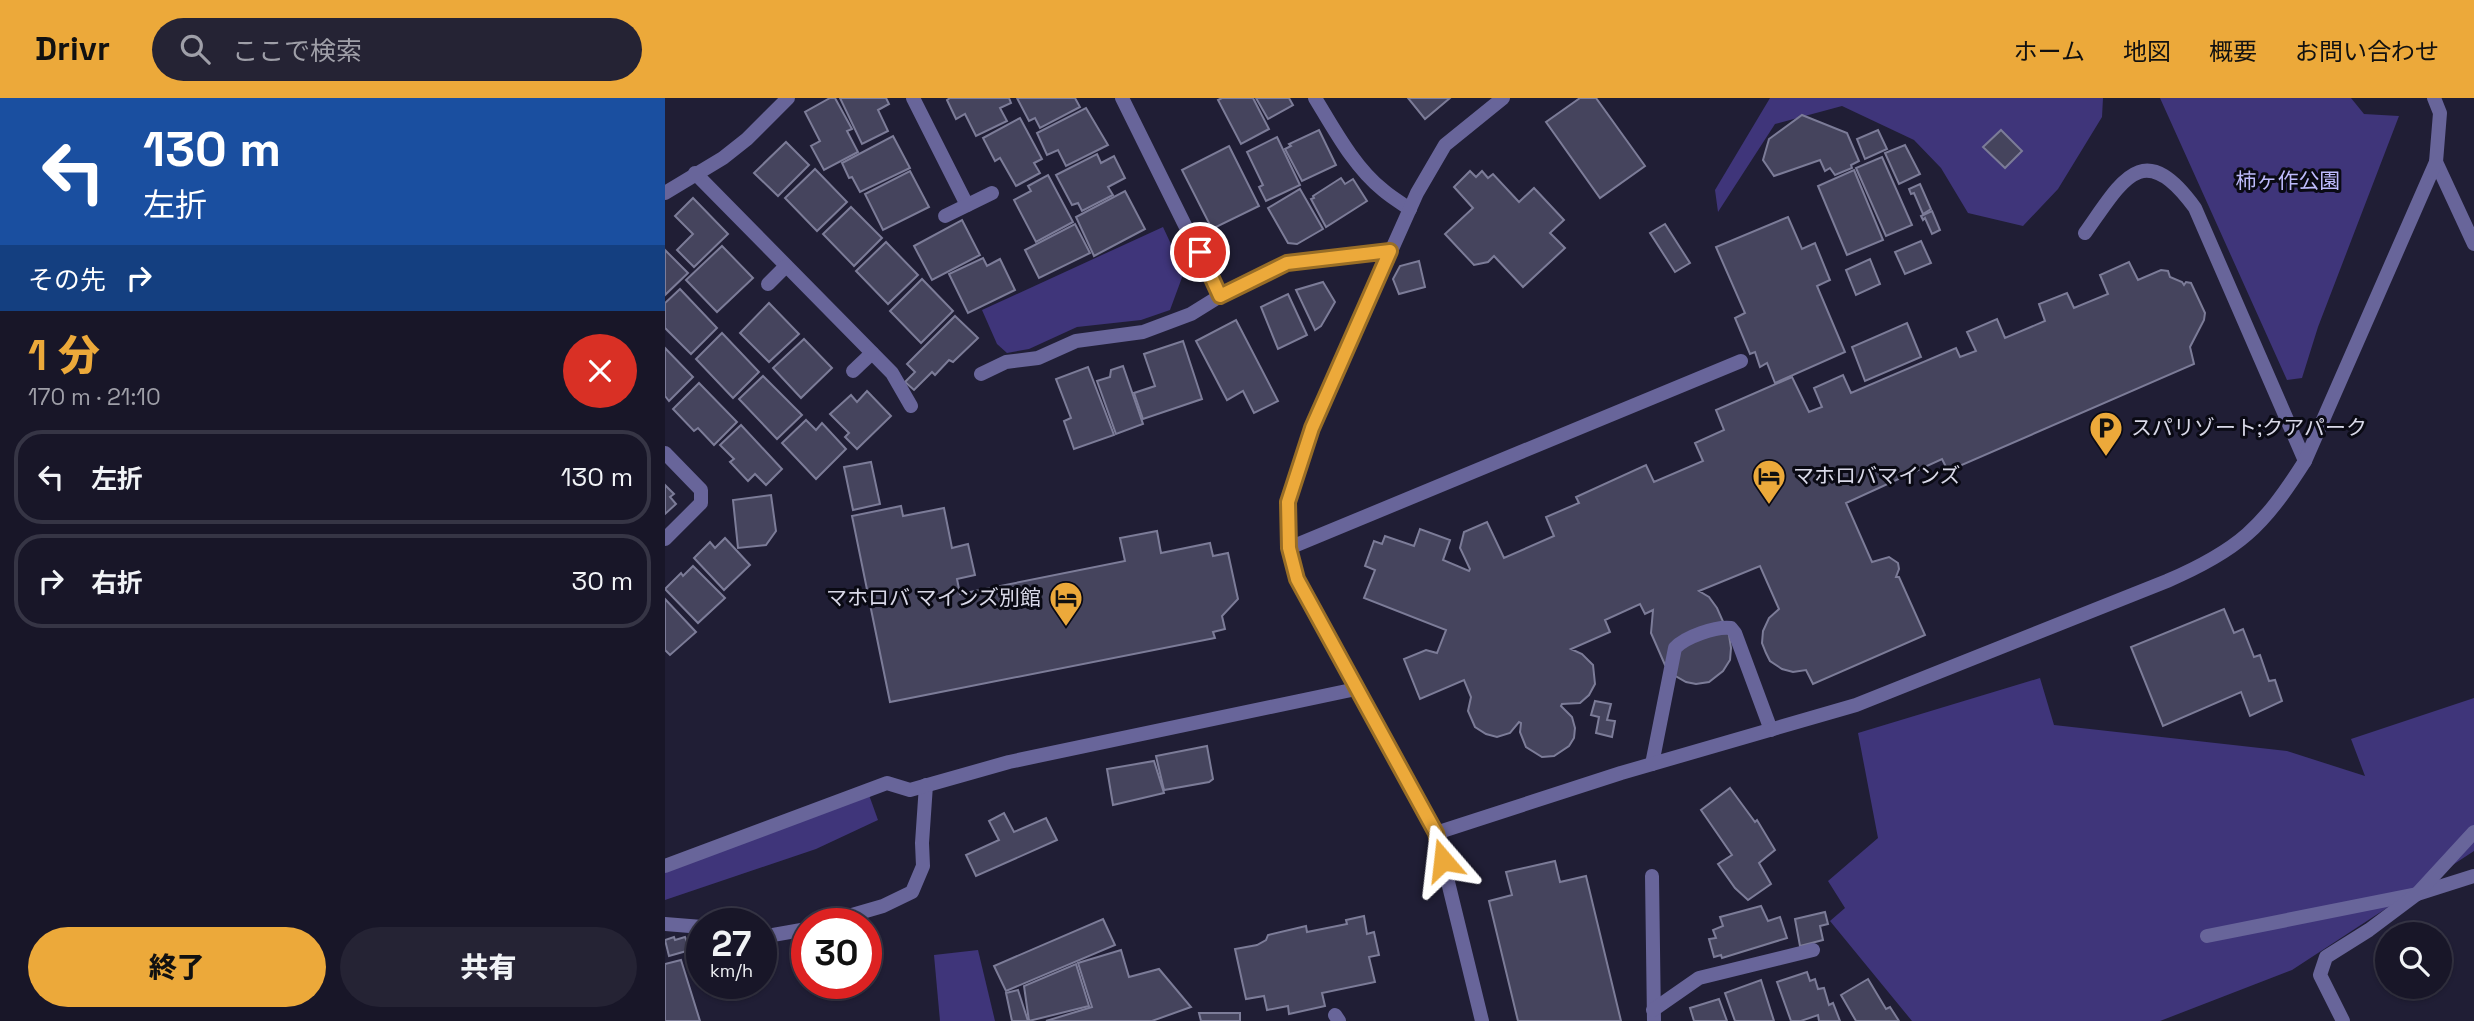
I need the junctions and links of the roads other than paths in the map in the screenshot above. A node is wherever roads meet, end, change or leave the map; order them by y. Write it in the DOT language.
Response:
graph roads {
  1 [pos="788,98"];
  2 [pos="913,98"];
  3 [pos="1122,98"];
  4 [pos="1315,98"];
  5 [pos="2434,98"];
  6 [pos="1494,100"];
  7 [pos="2436,162"];
  8 [pos="695,173"];
  9 [pos="992,192"];
  10 [pos="665,193"];
  11 [pos="967,205"];
  12 [pos="1410,209"];
  13 [pos="945,216"];
  14 [pos="2085,233"];
  15 [pos="2474,244"];
  16 [pos="1390,251"];
  17 [pos="786,266"];
  18 [pos="768,284"];
  19 [pos="1220,296"];
  20 [pos="872,353"];
  21 [pos="1741,361"];
  22 [pos="853,371"];
  23 [pos="981,374"];
  24 [pos="911,406"];
  25 [pos="665,453"];
  26 [pos="2305,461"];
  27 [pos="665,539"];
  28 [pos="1289,548"];
  29 [pos="1356,689"];
  30 [pos="1771,730"];
  31 [pos="1652,764"];
  32 [pos="926,785"];
  33 [pos="2474,832"];
  34 [pos="1436,833"];
  35 [pos="665,866"];
  36 [pos="1652,876"];
  37 [pos="2474,876"];
  38 [pos="2417,894"];
  39 [pos="876,908"];
  40 [pos="665,924"];
  41 [pos="686,926"];
  42 [pos="2207,936"];
  43 [pos="1813,950"];
  44 [pos="1653,1016"];
  45 [pos="1482,1021"];
  46 [pos="2343,1021"];
  1 -- 8 [label="street"];
  2 -- 11 [label="street"];
  3 -- 19 [label="street"];
  4 -- 12 [label="street"];
  5 -- 7 [label="street"];
  6 -- 12 [label="street"];
  7 -- 15 [label="street"];
  7 -- 26 [label="street"];
  8 -- 10 [label="street"];
  8 -- 17 [label="street"];
  9 -- 11 [label="street"];
  11 -- 13 [label="street"];
  12 -- 16 [label="street"];
  14 -- 26 [label="street"];
  16 -- 19 [label="street"];
  16 -- 28 [label="street"];
  17 -- 18 [label="street"];
  17 -- 20 [label="street"];
  19 -- 23 [label="street"];
  20 -- 22 [label="street"];
  20 -- 24 [label="street"];
  21 -- 28 [label="street"];
  25 -- 27 [label="street"];
  26 -- 30 [label="street"];
  28 -- 29 [label="street"];
  29 -- 32 [label="street"];
  29 -- 34 [label="street"];
  30 -- 31 [label="street"];
  30 -- 31 [label="street"];
  31 -- 34 [label="street"];
  32 -- 35 [label="street"];
  32 -- 39 [label="street"];
  33 -- 38 [label="street"];
  34 -- 45 [label="street"];
  36 -- 44 [label="street"];
  37 -- 38 [label="street"];
  38 -- 42 [label="street"];
  38 -- 46 [label="street"];
  40 -- 41 [label="street"];
  43 -- 44 [label="street"];
}
